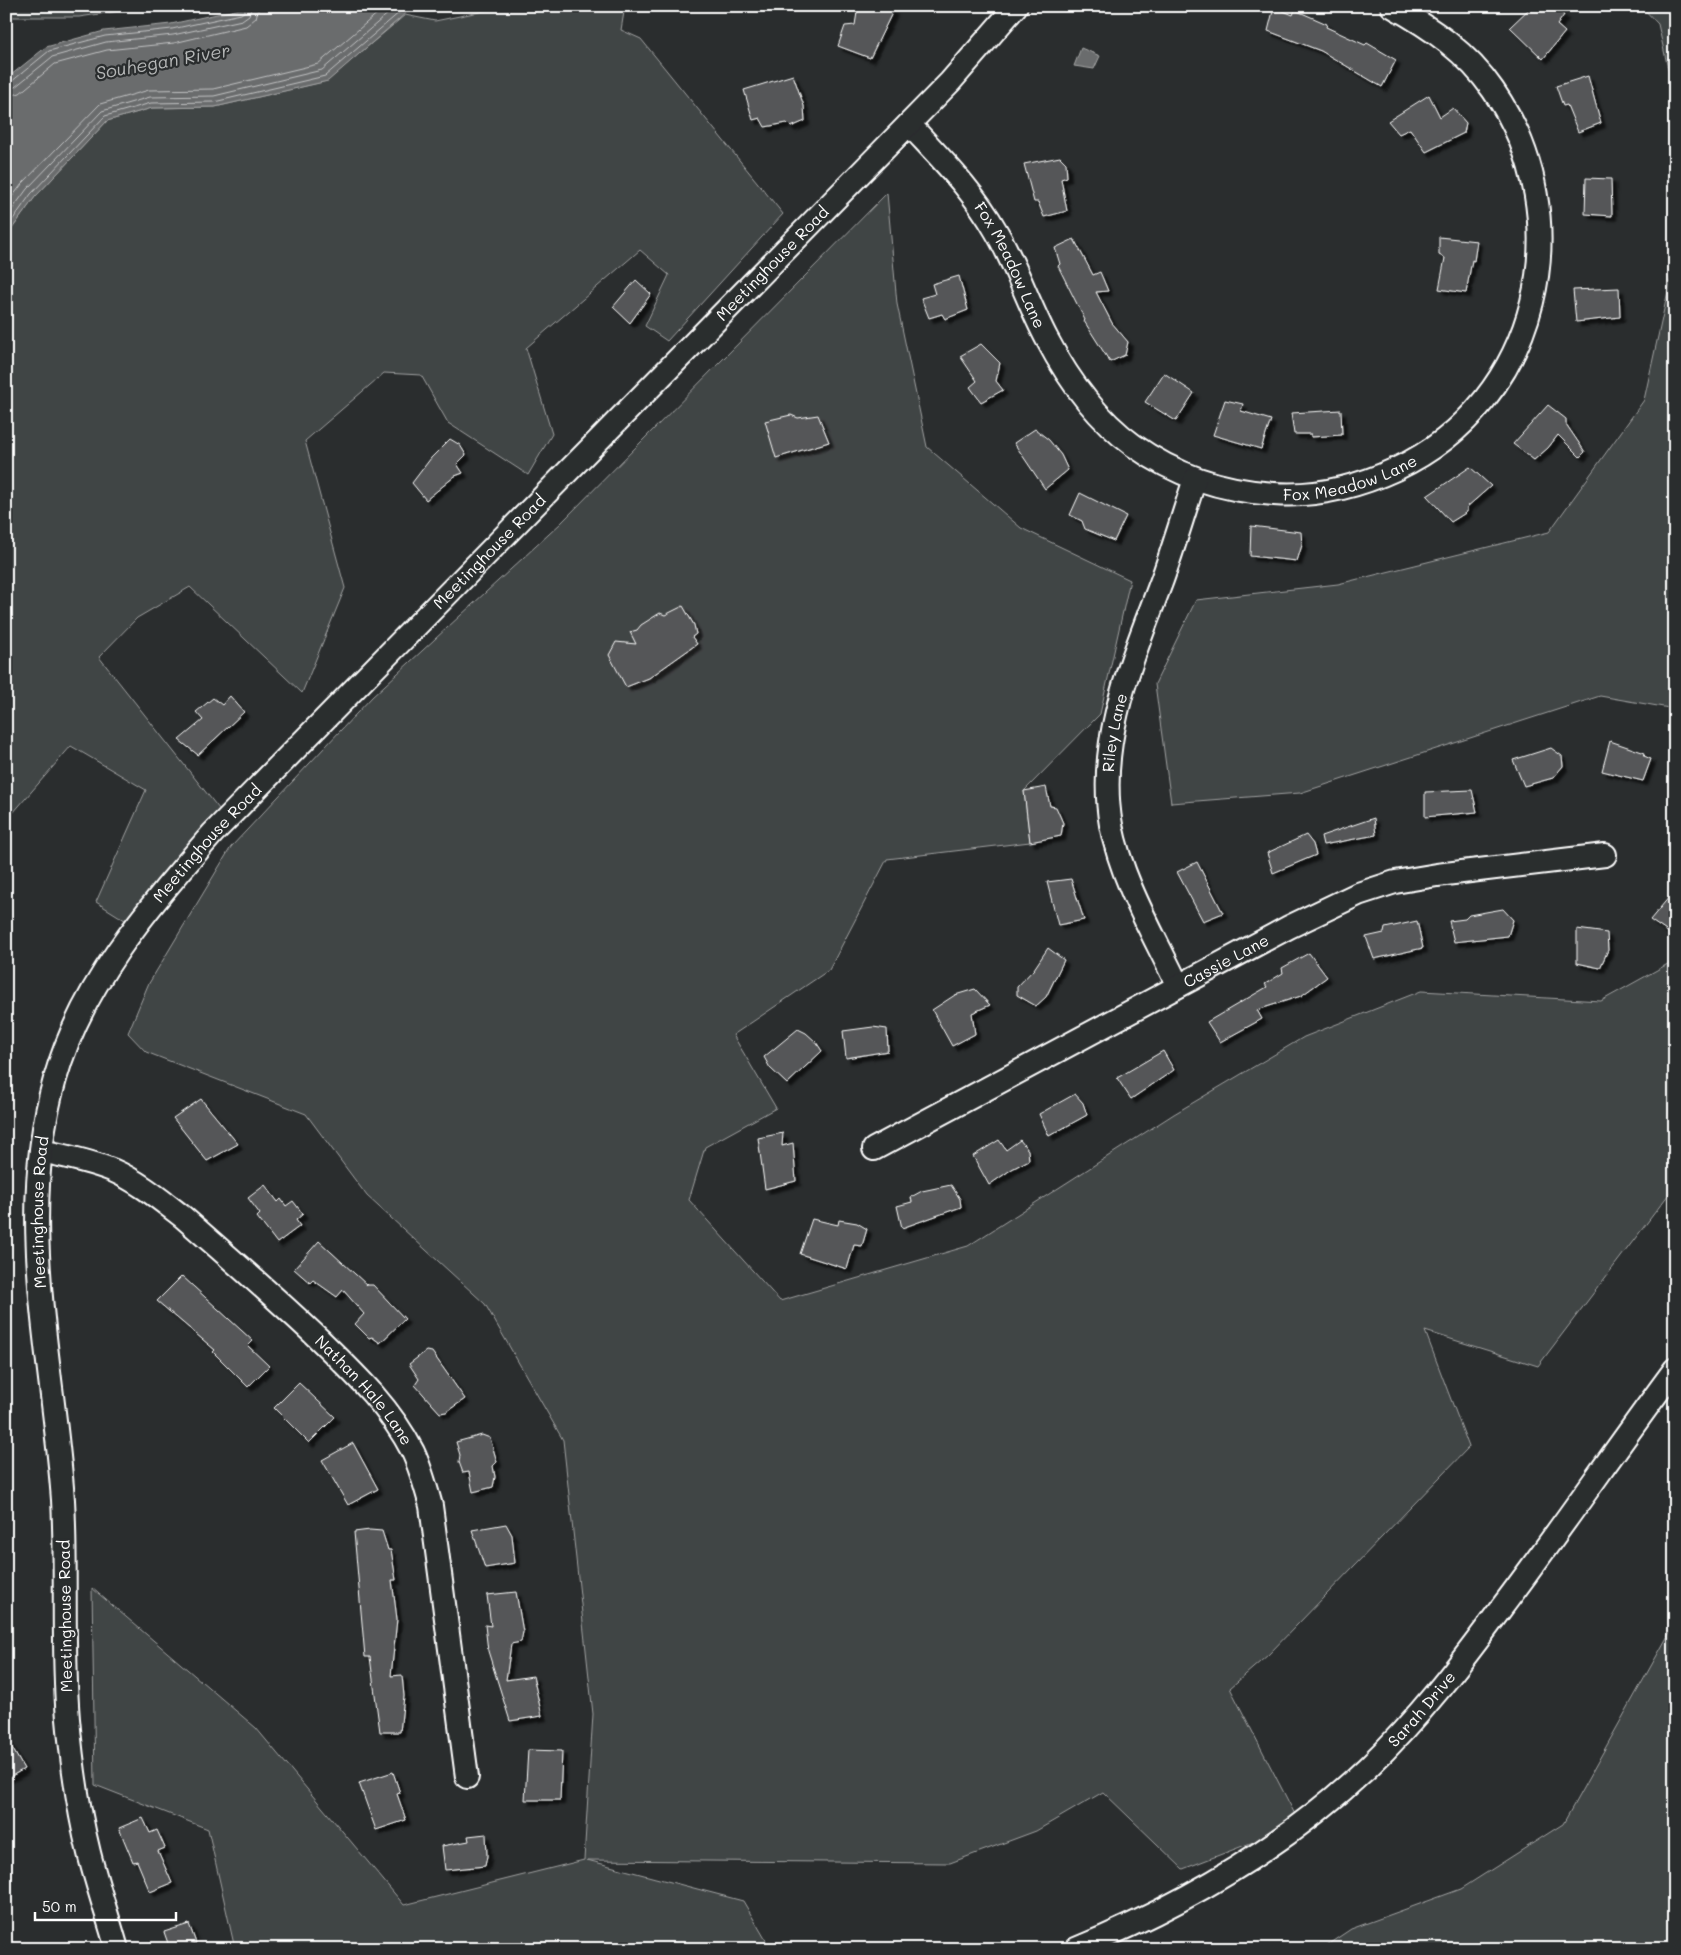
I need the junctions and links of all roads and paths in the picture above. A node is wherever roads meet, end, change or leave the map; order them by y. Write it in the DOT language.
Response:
graph roads {
  1 [pos="1016,6"];
  2 [pos="1392,6"];
  3 [pos="909,124"];
  4 [pos="1195,479"];
  5 [pos="1605,856"];
  6 [pos="1178,986"];
  7 [pos="874,1149"];
  8 [pos="41,1151"];
  9 [pos="1675,1369"];
  10 [pos="467,1777"];
  11 [pos="117,1949"];
  12 [pos="1076,1949"];
  1 -- 3 [label="street, Meetinghouse Road"];
  2 -- 4 [label="street, Fox Meadow Lane"];
  3 -- 4 [label="street, Fox Meadow Lane"];
  3 -- 8 [label="street, Meetinghouse Road"];
  4 -- 6 [label="street, Riley Lane"];
  5 -- 6 [label="street, Cassie Lane"];
  6 -- 7 [label="street, Cassie Lane"];
  8 -- 10 [label="street, Nathan Hale Lane"];
  8 -- 11 [label="street, Meetinghouse Road"];
  9 -- 12 [label="street, Sarah Drive"];
}
